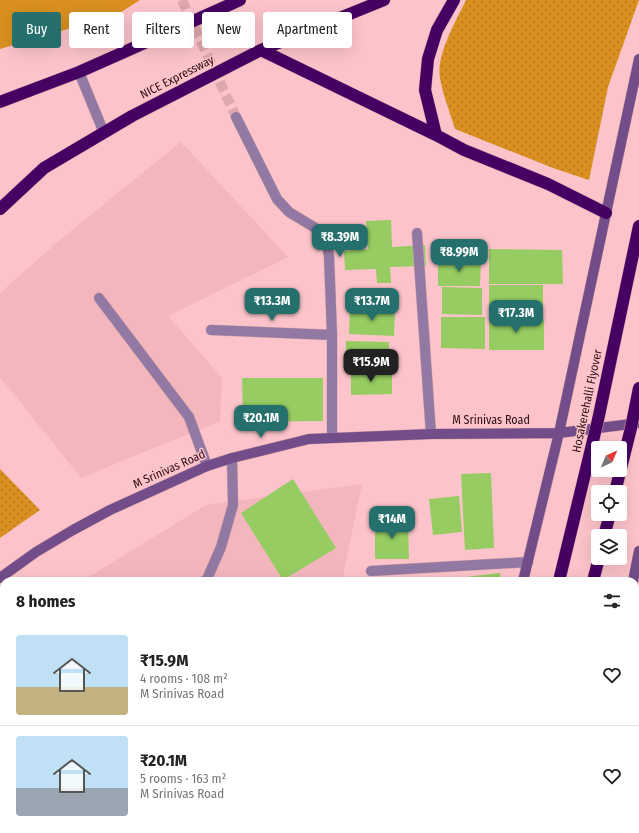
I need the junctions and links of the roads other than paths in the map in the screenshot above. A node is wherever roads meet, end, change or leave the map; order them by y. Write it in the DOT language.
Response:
graph roads {
  1 [pos="240,0"];
  2 [pos="384,0"];
  3 [pos="454,0"];
  4 [pos="261,50"];
  5 [pos="639,59"];
  6 [pos="79,72"];
  7 [pos="0,102"];
  8 [pos="236,117"];
  9 [pos="104,133"];
  10 [pos="436,135"];
  11 [pos="0,210"];
  12 [pos="606,213"];
  13 [pos="639,226"];
  14 [pos="417,233"];
  15 [pos="98,298"];
  16 [pos="211,330"];
  17 [pos="332,335"];
  18 [pos="639,388"];
  19 [pos="639,423"];
  20 [pos="559,433"];
  21 [pos="430,434"];
  22 [pos="332,437"];
  23 [pos="232,458"];
  24 [pos="207,466"];
  25 [pos="617,485"];
  26 [pos="639,551"];
  27 [pos="528,562"];
  28 [pos="597,565"];
  29 [pos="371,571"];
  30 [pos="1,577"];
  31 [pos="208,577"];
  32 [pos="524,577"];
  33 [pos="560,577"];
  34 [pos="594,577"];
  35 [pos="633,577"];
  1 -- 6 [label="highway, bridge"];
  2 -- 4 [label="highway, NICE Expressway"];
  3 -- 10 [label="highway"];
  4 -- 9 [label="highway, NICE Expressway"];
  4 -- 10 [label="highway"];
  5 -- 12 [label="street"];
  6 -- 7 [label="highway"];
  6 -- 9 [label="street"];
  8 -- 17 [label="street"];
  9 -- 11 [label="highway, NICE Expressway"];
  10 -- 12 [label="highway"];
  12 -- 20 [label="street"];
  13 -- 33 [label="highway, Hosakerehalli Flyover, bridge"];
  14 -- 21 [label="street"];
  15 -- 24 [label="street"];
  16 -- 17 [label="street"];
  17 -- 22 [label="street"];
  18 -- 25 [label="highway, bridge"];
  19 -- 20 [label="street, M Srinivas Road"];
  20 -- 21 [label="street, M Srinivas Road"];
  20 -- 27 [label="street"];
  21 -- 22 [label="street, M Srinivas Road"];
  22 -- 23 [label="street, M Srinivas Road"];
  23 -- 24 [label="street, M Srinivas Road"];
  23 -- 31 [label="street"];
  24 -- 30 [label="street, M Srinivas Road"];
  26 -- 35 [label="street"];
  27 -- 29 [label="street"];
  27 -- 32 [label="street"];
  28 -- 34 [label="highway"];
}
